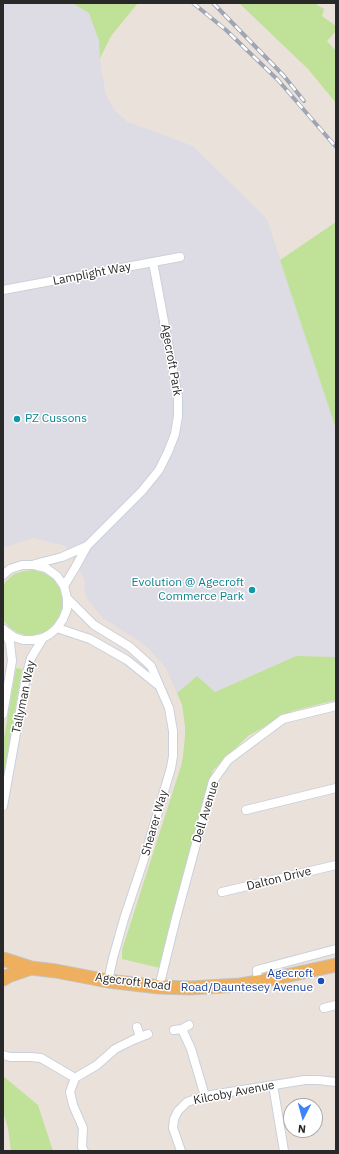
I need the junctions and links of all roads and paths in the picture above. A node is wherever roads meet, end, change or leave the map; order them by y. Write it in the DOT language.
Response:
graph roads {
  1 [pos="180,257"];
  2 [pos="153,262"];
  3 [pos="3,290"];
  4 [pos="87,546"];
  5 [pos="34,564"];
  6 [pos="3,575"];
  7 [pos="64,586"];
  8 [pos="67,598"];
  9 [pos="57,628"];
  10 [pos="4,631"];
  11 [pos="43,638"];
  12 [pos="160,687"];
  13 [pos="336,706"];
  14 [pos="3,714"];
  15 [pos="336,788"];
  16 [pos="3,806"];
  17 [pos="246,810"];
  18 [pos="336,865"];
  19 [pos="222,892"];
  20 [pos="336,949"];
  21 [pos="3,959"];
  22 [pos="336,965"];
  23 [pos="31,968"];
  24 [pos="3,979"];
  25 [pos="108,981"];
  26 [pos="258,982"];
  27 [pos="159,987"];
  28 [pos="336,1005"];
  29 [pos="324,1008"];
  30 [pos="137,1027"];
  31 [pos="182,1028"];
  32 [pos="148,1034"];
  33 [pos="140,1037"];
  34 [pos="3,1055"];
  35 [pos="75,1078"];
  36 [pos="336,1082"];
  37 [pos="273,1085"];
  38 [pos="205,1096"];
  39 [pos="84,1151"];
  40 [pos="181,1151"];
  41 [pos="284,1151"];
  1 -- 2 [label="street, Lamplight Way"];
  2 -- 3 [label="street, Lamplight Way"];
  2 -- 4 [label="street, Agecroft Park"];
  4 -- 5 [label="street"];
  4 -- 7 [label="street"];
  5 -- 6 [label="street"];
  5 -- 7 [label="street"];
  7 -- 8 [label="street"];
  8 -- 9 [label="street"];
  8 -- 12 [label="street, Shearer Way"];
  9 -- 11 [label="street"];
  9 -- 12 [label="street"];
  10 -- 11 [label="street"];
  10 -- 14 [label="street, Tallyman Way"];
  11 -- 16 [label="street, Tallyman Way"];
  12 -- 25 [label="street, Shearer Way"];
  13 -- 27 [label="street, Dell Avenue"];
  15 -- 17 [label="street"];
  18 -- 19 [label="street, Dalton Drive"];
  20 -- 26 [label="street"];
  21 -- 23 [label="main road, Agecroft Road"];
  22 -- 26 [label="main road, Agecroft Road"];
  23 -- 24 [label="main road, Agecroft Road"];
  23 -- 25 [label="main road, Agecroft Road"];
  25 -- 27 [label="main road, Agecroft Road"];
  26 -- 27 [label="main road, Agecroft Road"];
  28 -- 29 [label="street"];
  30 -- 33 [label="street"];
  31 -- 38 [label="street"];
  32 -- 33 [label="street"];
  33 -- 35 [label="street"];
  34 -- 35 [label="street"];
  35 -- 39 [label="street"];
  36 -- 37 [label="street, Kilcoby Avenue"];
  37 -- 38 [label="street, Kilcoby Avenue"];
  37 -- 41 [label="street"];
  38 -- 40 [label="street, Kilcoby Avenue"];
}
